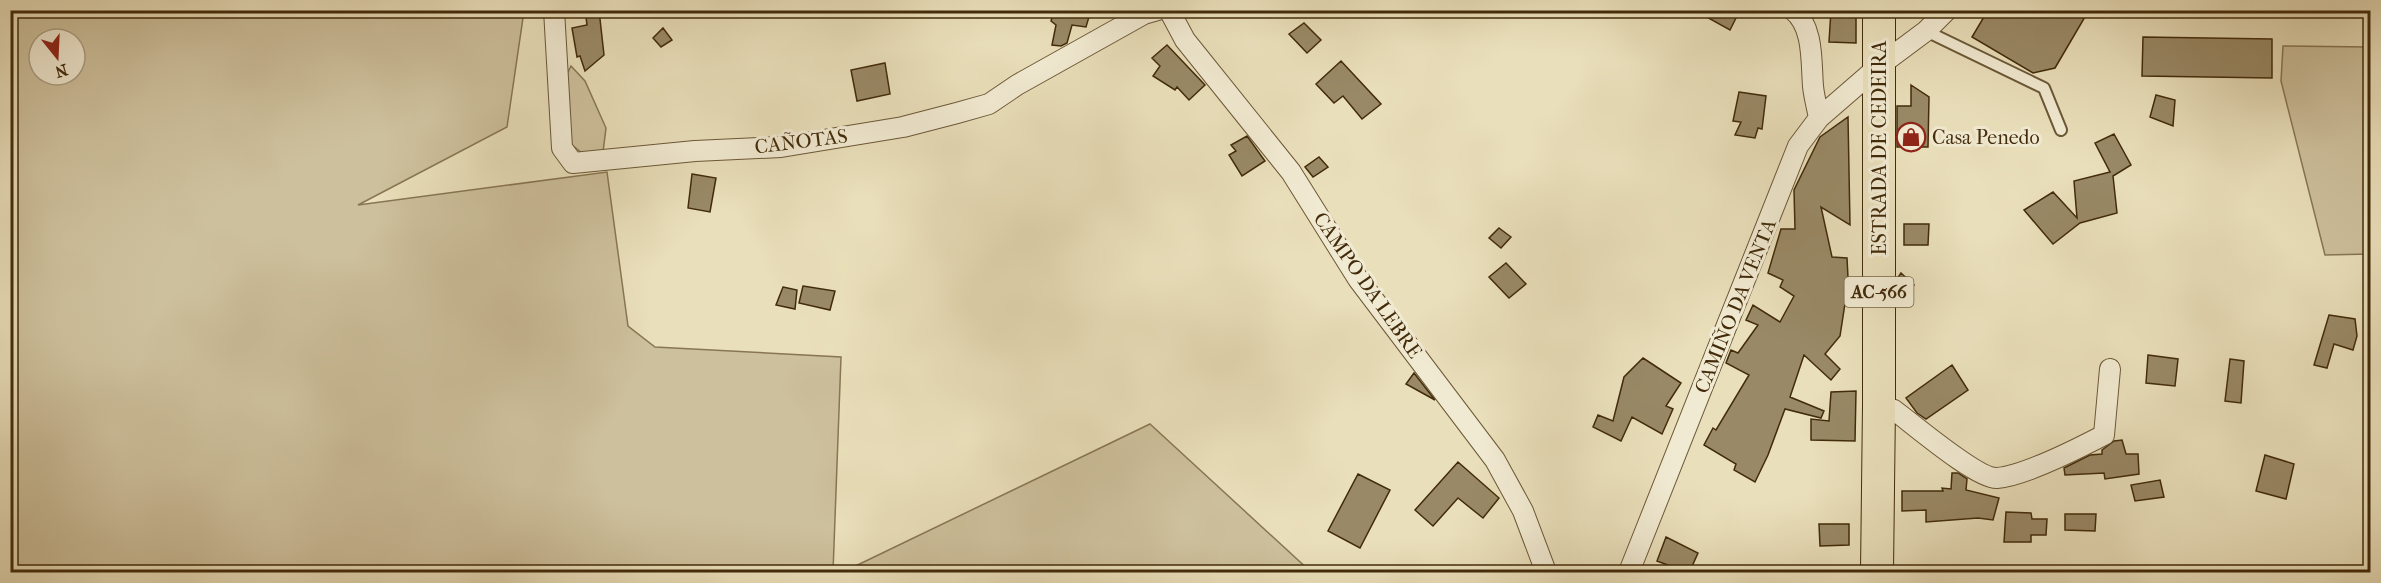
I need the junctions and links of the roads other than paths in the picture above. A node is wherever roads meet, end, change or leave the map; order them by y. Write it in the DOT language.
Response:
graph roads {
  1 [pos="554,10"];
  2 [pos="1158,10"];
  3 [pos="1169,10"];
  4 [pos="1793,10"];
  5 [pos="1879,10"];
  6 [pos="1947,10"];
  7 [pos="1926,31"];
  8 [pos="1879,66"];
  9 [pos="1819,118"];
  10 [pos="2061,130"];
  11 [pos="2110,369"];
  12 [pos="1879,405"];
  13 [pos="1546,573"];
  14 [pos="1629,573"];
  15 [pos="1877,573"];
  1 -- 2 [label="street, CAÑOTAS"];
  3 -- 13 [label="street, CAMPO DA LEBRE"];
  4 -- 9 [label="street"];
  5 -- 8 [label="main road, ESTRADA DE CEDEIRA / AC-566"];
  6 -- 7 [label="street, CAMIÑO DA VENTA"];
  7 -- 8 [label="street, CAMIÑO DA VENTA"];
  7 -- 10 [label="lane"];
  8 -- 9 [label="street, CAMIÑO DA VENTA"];
  8 -- 12 [label="main road, ESTRADA DE CEDEIRA / AC-566"];
  9 -- 14 [label="street, CAMIÑO DA VENTA"];
  11 -- 12 [label="street"];
  12 -- 15 [label="main road, ESTRADA DE CEDEIRA / AC-566"];
}
